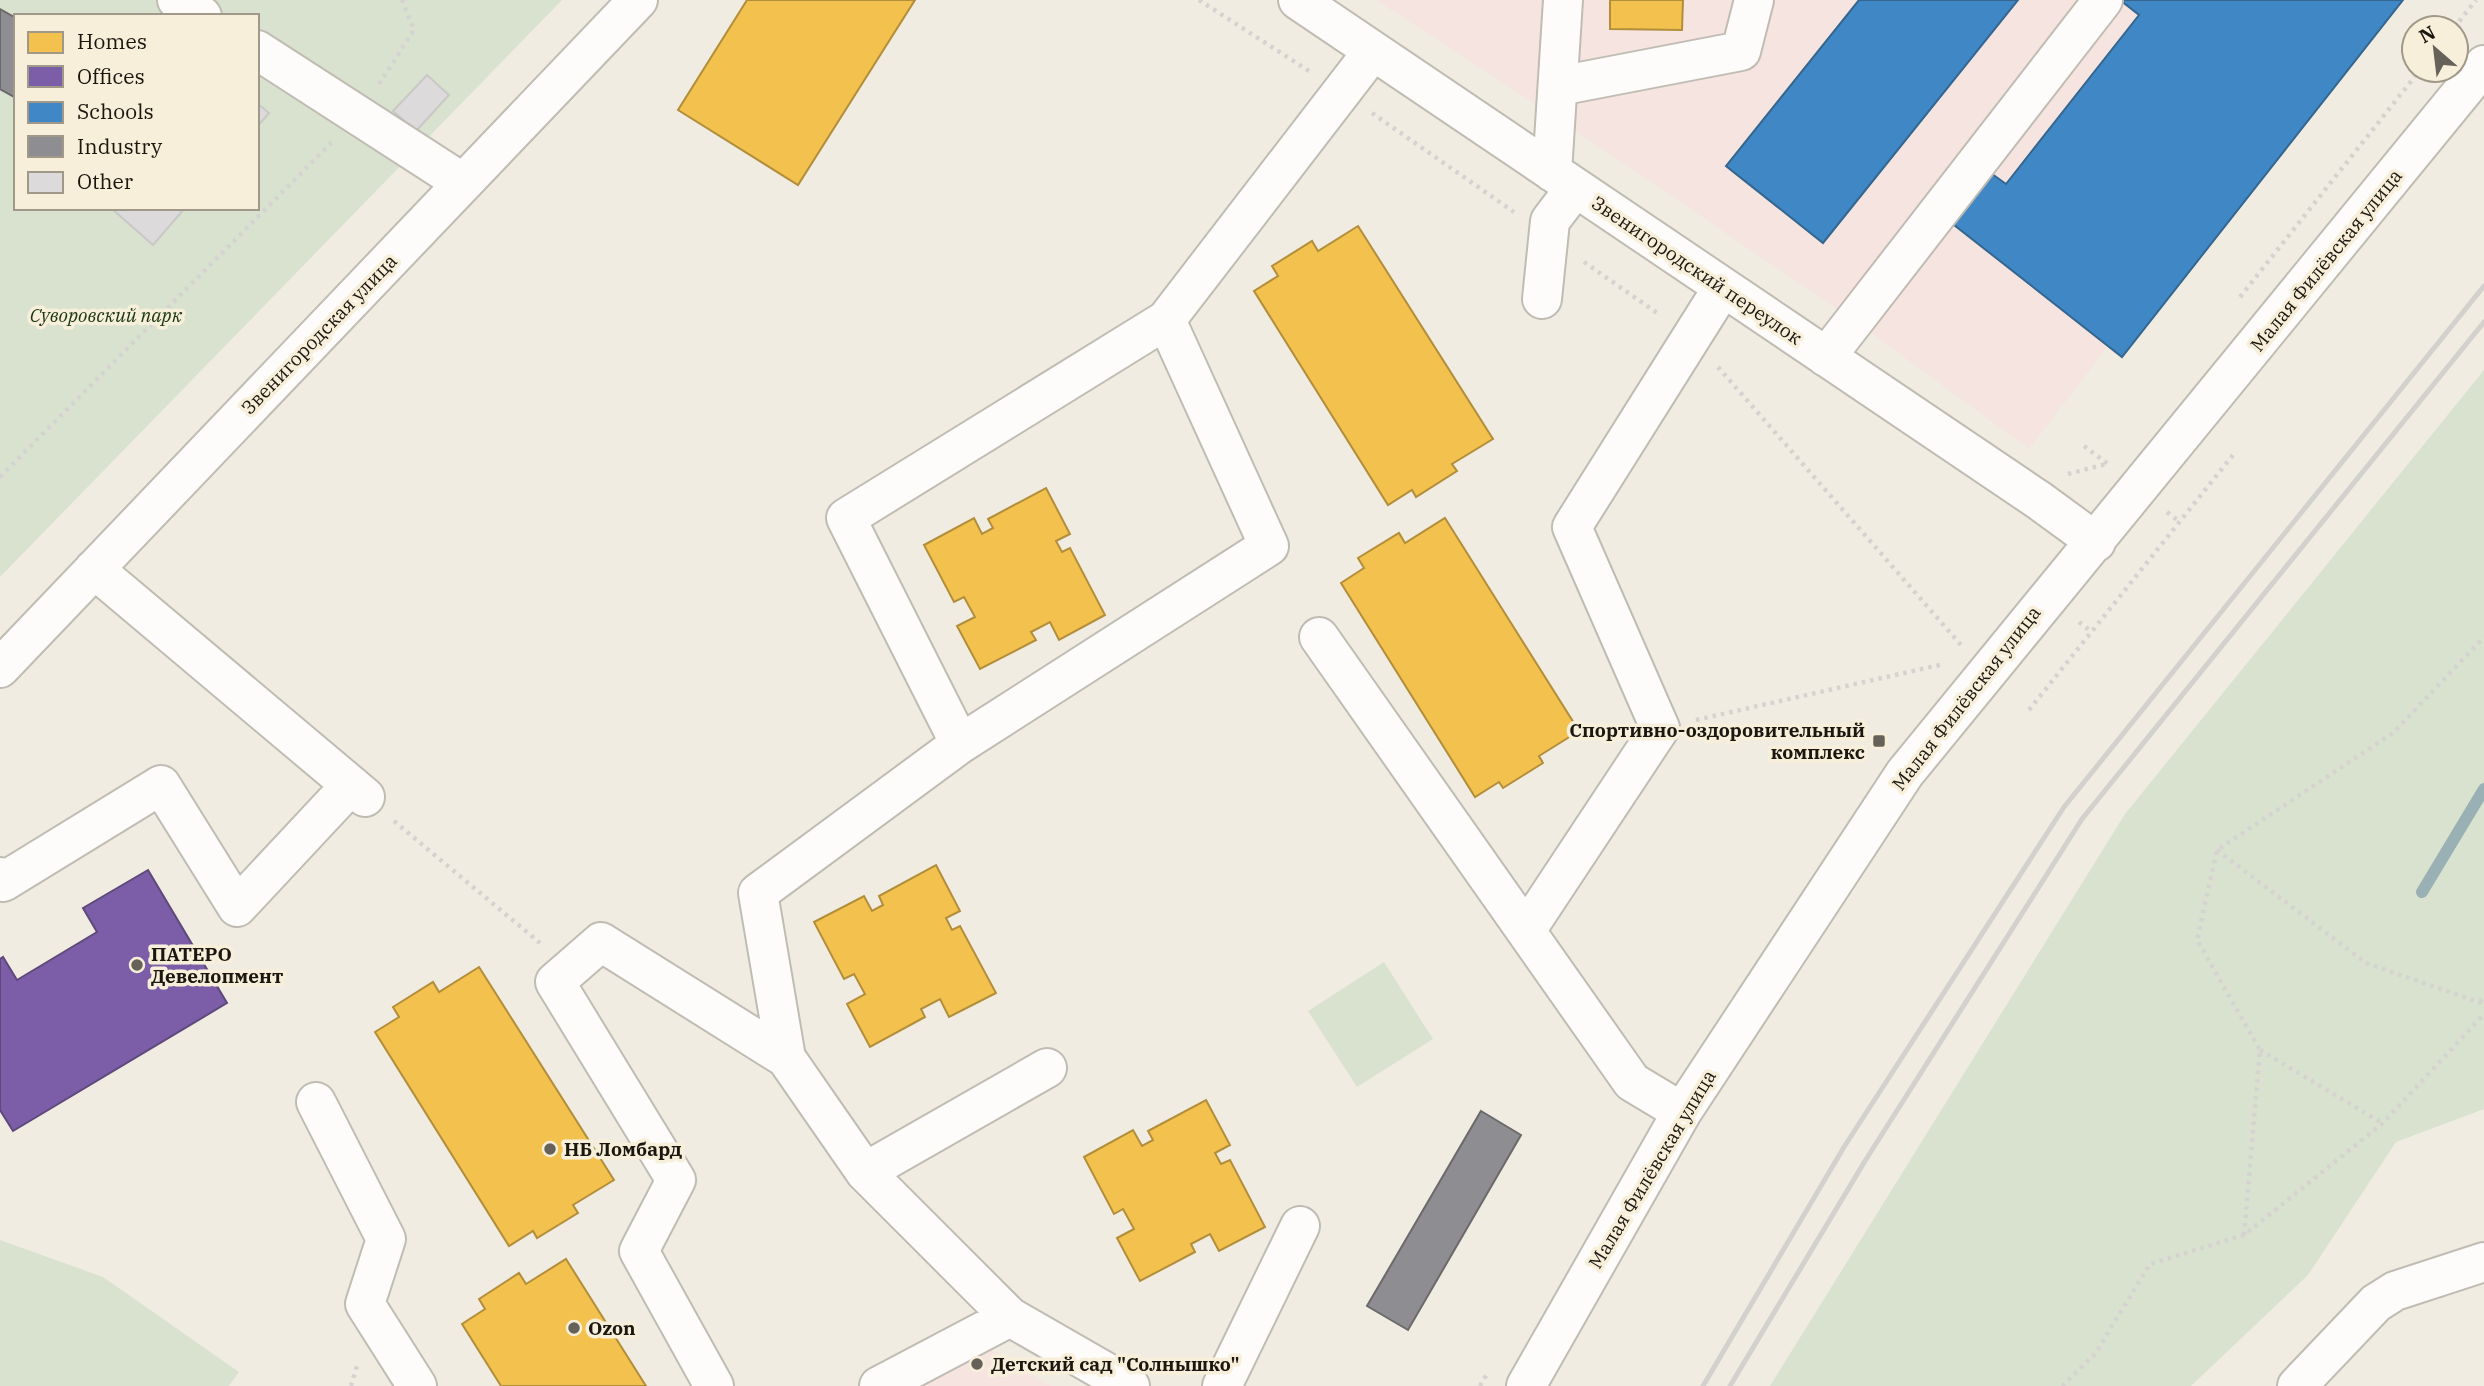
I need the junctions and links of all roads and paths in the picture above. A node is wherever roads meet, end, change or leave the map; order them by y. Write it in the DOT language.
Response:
graph roads {
  1 [pos="177,0"];
  2 [pos="402,0"];
  3 [pos="638,0"];
  4 [pos="1199,0"];
  5 [pos="1298,0"];
  6 [pos="1563,0"];
  7 [pos="1754,0"];
  8 [pos="2104,0"];
  9 [pos="2476,0"];
  10 [pos="199,14"];
  11 [pos="2465,14"];
  12 [pos="259,51"];
  13 [pos="1373,51"];
  14 [pos="2484,65"];
  15 [pos="1559,86"];
  16 [pos="1342,92"];
  17 [pos="359,114"];
  18 [pos="1564,180"];
  19 [pos="463,183"];
  20 [pos="1549,237"];
  21 [pos="1723,287"];
  22 [pos="1542,299"];
  23 [pos="1166,320"];
  24 [pos="1692,337"];
  25 [pos="1826,357"];
  26 [pos="2084,446"];
  27 [pos="2233,454"];
  28 [pos="2107,463"];
  29 [pos="0,477"];
  30 [pos="2096,542"];
  31 [pos="94,569"];
  32 [pos="1319,637"];
  33 [pos="2484,637"];
  34 [pos="1962,646"];
  35 [pos="1948,663"];
  36 [pos="0,668"];
  37 [pos="2029,710"];
  38 [pos="1660,728"];
  39 [pos="960,744"];
  40 [pos="358,791"];
  41 [pos="2217,850"];
  42 [pos="0,877"];
  43 [pos="1527,929"];
  44 [pos="570,968"];
  45 [pos="2484,995"];
  46 [pos="2482,1003"];
  47 [pos="2484,1014"];
  48 [pos="2260,1050"];
  49 [pos="786,1058"];
  50 [pos="1047,1068"];
  51 [pos="317,1102"];
  52 [pos="1682,1112"];
  53 [pos="2382,1123"];
  54 [pos="865,1172"];
  55 [pos="1300,1226"];
  56 [pos="2244,1235"];
  57 [pos="2484,1262"];
  58 [pos="1010,1317"];
  59 [pos="416,1386"];
  60 [pos="714,1386"];
  61 [pos="879,1386"];
  62 [pos="1130,1386"];
  63 [pos="1222,1386"];
  64 [pos="1526,1386"];
  65 [pos="2062,1386"];
  66 [pos="2297,1386"];
  1 -- 10 [label="street"];
  2 -- 17 [label="path"];
  3 -- 19 [label="street, Звенигородская улица"];
  4 -- 16 [label="path"];
  5 -- 13 [label="street, Звенигородский переулок"];
  6 -- 15 [label="street"];
  7 -- 15 [label="street"];
  8 -- 25 [label="street"];
  9 -- 11 [label="path"];
  12 -- 17 [label="street"];
  13 -- 16 [label="street"];
  13 -- 18 [label="street, Звенигородский переулок"];
  14 -- 30 [label="street, Малая Филёвская улица"];
  15 -- 18 [label="street"];
  16 -- 20 [label="path"];
  16 -- 23 [label="street"];
  17 -- 19 [label="street"];
  17 -- 29 [label="path"];
  18 -- 20 [label="street"];
  18 -- 21 [label="street, Звенигородский переулок"];
  19 -- 31 [label="street, Звенигородская улица"];
  20 -- 22 [label="street"];
  20 -- 24 [label="path"];
  21 -- 24 [label="street"];
  21 -- 25 [label="street, Звенигородский переулок"];
  23 -- 39 [label="street"];
  23 -- 39 [label="street"];
  24 -- 34 [label="path"];
  24 -- 38 [label="street"];
  25 -- 30 [label="street, Звенигородский переулок"];
  26 -- 28 [label="path"];
  27 -- 37 [label="path"];
  30 -- 52 [label="street, Малая Филёвская улица"];
  31 -- 36 [label="street, Звенигородская улица"];
  31 -- 40 [label="street"];
  32 -- 43 [label="street"];
  33 -- 41 [label="path"];
  35 -- 38 [label="path"];
  38 -- 43 [label="street"];
  39 -- 49 [label="street"];
  40 -- 42 [label="street"];
  40 -- 44 [label="path"];
  41 -- 46 [label="path"];
  41 -- 48 [label="path"];
  43 -- 52 [label="street"];
  44 -- 49 [label="street"];
  44 -- 60 [label="street"];
  45 -- 46 [label="path"];
  47 -- 53 [label="path"];
  48 -- 53 [label="path"];
  48 -- 56 [label="path"];
  49 -- 54 [label="street"];
  50 -- 54 [label="street"];
  51 -- 59 [label="street"];
  52 -- 64 [label="street, Малая Филёвская улица"];
  53 -- 56 [label="path"];
  54 -- 58 [label="street"];
  55 -- 63 [label="street"];
  56 -- 65 [label="path"];
  57 -- 66 [label="street"];
  58 -- 61 [label="street"];
  58 -- 62 [label="street"];
}
